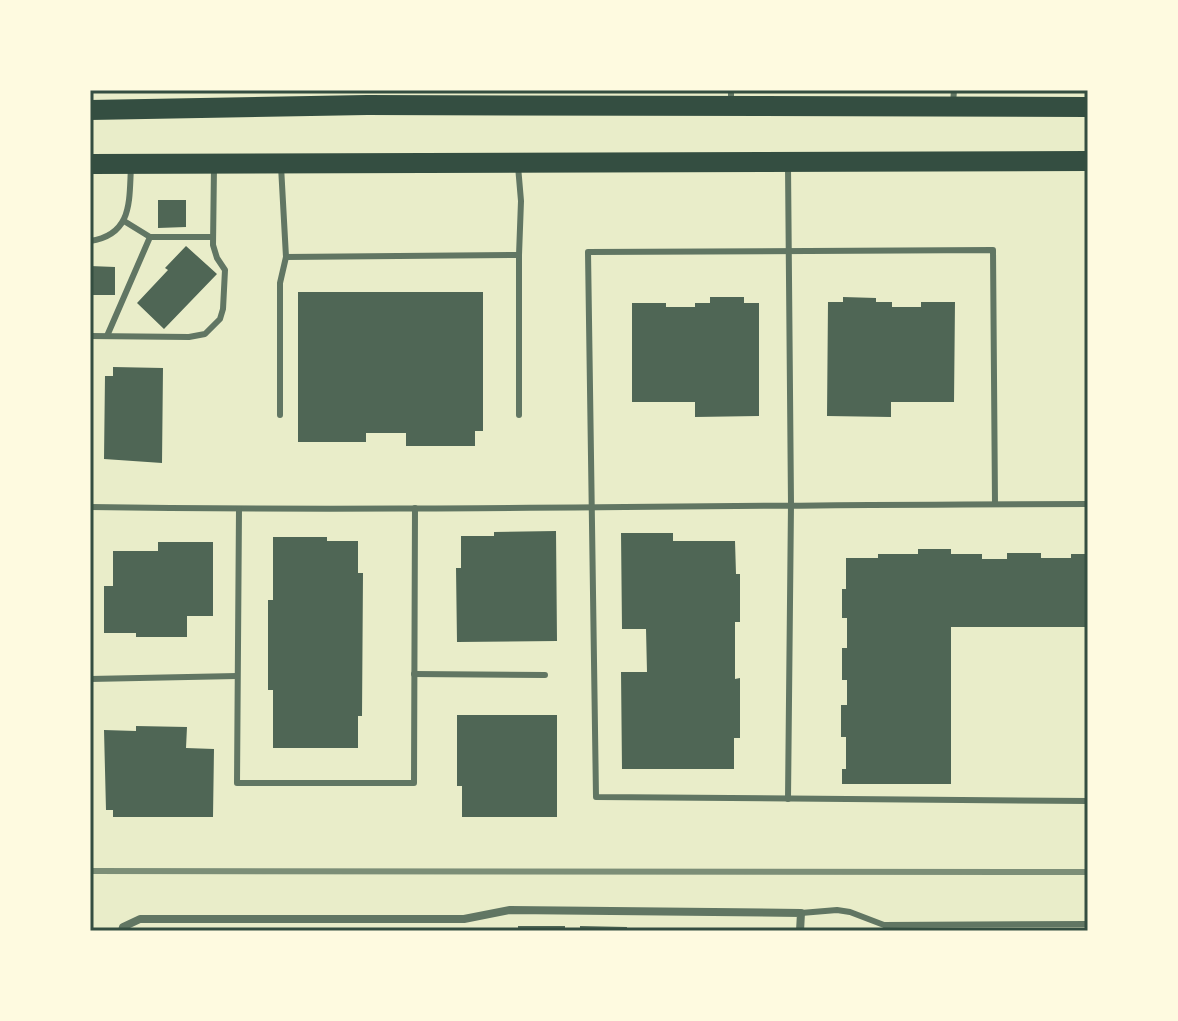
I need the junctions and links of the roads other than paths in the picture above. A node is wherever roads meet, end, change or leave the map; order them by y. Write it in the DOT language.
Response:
graph roads {
  1 [pos="535,98"];
  2 [pos="580,98"];
  3 [pos="731,98"];
  4 [pos="954,99"];
  5 [pos="1088,107"];
  6 [pos="90,110"];
  7 [pos="788,161"];
  8 [pos="1088,161"];
  9 [pos="517,162"];
  10 [pos="131,163"];
  11 [pos="214,163"];
  12 [pos="281,163"];
  13 [pos="90,164"];
  14 [pos="124,221"];
  15 [pos="150,237"];
  16 [pos="213,237"];
  17 [pos="90,241"];
  18 [pos="789,249"];
  19 [pos="519,255"];
  20 [pos="286,257"];
  21 [pos="90,336"];
  22 [pos="107,336"];
  23 [pos="280,415"];
  24 [pos="519,415"];
  25 [pos="791,504"];
  26 [pos="995,504"];
  27 [pos="1088,504"];
  28 [pos="90,507"];
  29 [pos="591,507"];
  30 [pos="415,508"];
  31 [pos="239,509"];
  32 [pos="414,674"];
  33 [pos="545,675"];
  34 [pos="237,676"];
  35 [pos="90,679"];
  36 [pos="788,799"];
  37 [pos="1088,801"];
  38 [pos="801,913"];
  39 [pos="1088,924"];
  40 [pos="123,929"];
  41 [pos="800,931"];
  1 -- 2 [label="main road"];
  1 -- 6 [label="main road"];
  2 -- 3 [label="main road"];
  3 -- 4 [label="main road"];
  4 -- 5 [label="main road"];
  7 -- 8 [label="main road"];
  7 -- 9 [label="main road"];
  7 -- 18 [label="lane"];
  9 -- 12 [label="main road"];
  9 -- 19 [label="lane"];
  10 -- 11 [label="main road"];
  10 -- 13 [label="main road"];
  10 -- 14 [label="lane"];
  11 -- 12 [label="main road"];
  11 -- 16 [label="lane"];
  12 -- 20 [label="lane"];
  14 -- 15 [label="lane"];
  14 -- 17 [label="lane"];
  15 -- 16 [label="lane"];
  15 -- 22 [label="lane"];
  16 -- 22 [label="lane"];
  18 -- 25 [label="lane"];
  18 -- 26 [label="lane"];
  18 -- 29 [label="lane"];
  19 -- 20 [label="lane"];
  19 -- 24 [label="lane"];
  20 -- 23 [label="lane"];
  21 -- 22 [label="lane"];
  25 -- 26 [label="lane"];
  25 -- 29 [label="lane"];
  25 -- 36 [label="lane"];
  26 -- 27 [label="lane"];
  28 -- 31 [label="lane"];
  29 -- 30 [label="lane"];
  29 -- 36 [label="lane"];
  30 -- 31 [label="lane"];
  30 -- 32 [label="lane"];
  31 -- 34 [label="lane"];
  32 -- 33 [label="lane"];
  32 -- 34 [label="lane"];
  34 -- 35 [label="lane"];
  36 -- 37 [label="lane"];
  38 -- 39 [label="lane"];
  38 -- 40 [label="street"];
  38 -- 41 [label="street"];
}
